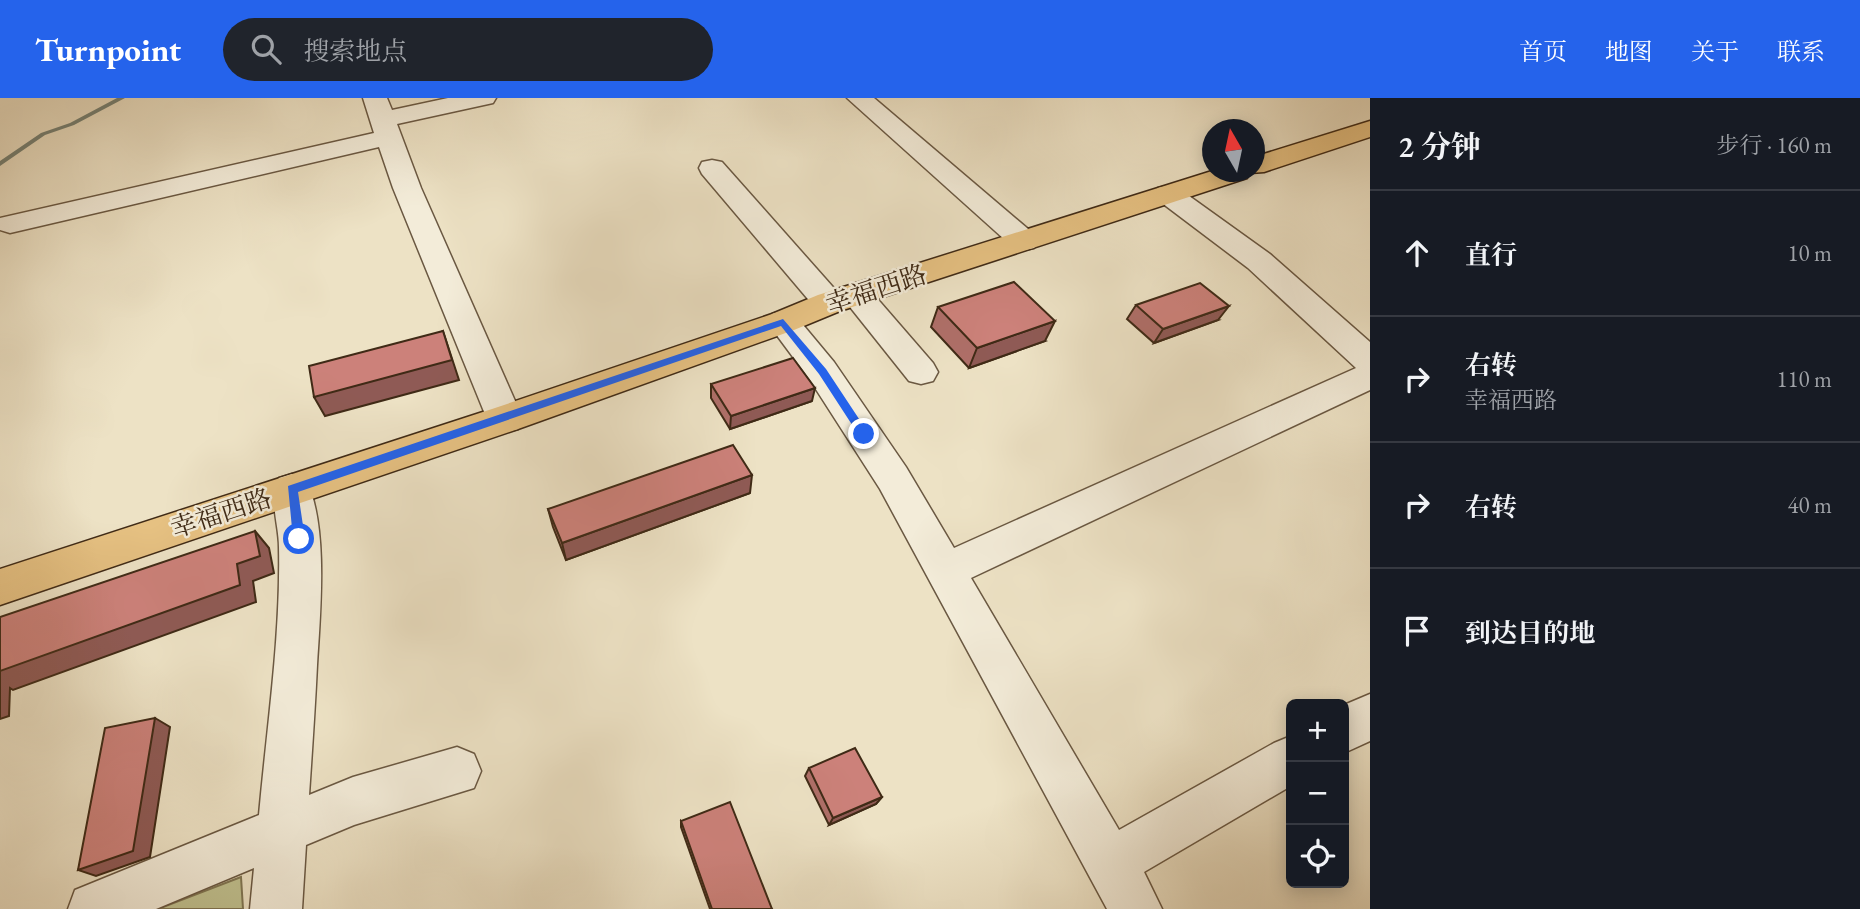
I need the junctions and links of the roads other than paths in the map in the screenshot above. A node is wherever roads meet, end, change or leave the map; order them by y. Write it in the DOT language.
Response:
graph roads {
  1 [pos="484,98"];
  2 [pos="859,98"];
  3 [pos="383,118"];
  4 [pos="1370,129"];
  5 [pos="1265,163"];
  6 [pos="712,168"];
  7 [pos="1206,182"];
  8 [pos="1168,194"];
  9 [pos="10,223"];
  10 [pos="1024,241"];
  11 [pos="843,299"];
  12 [pos="783,322"];
  13 [pos="1370,361"];
  14 [pos="922,372"];
  15 [pos="1370,376"];
  16 [pos="505,419"];
  17 [pos="292,489"];
  18 [pos="945,571"];
  19 [pos="0,587"];
  20 [pos="1370,716"];
  21 [pos="1349,727"];
  22 [pos="1287,762"];
  23 [pos="457,771"];
  24 [pos="282,831"];
  25 [pos="1110,863"];
  26 [pos="94,909"];
  27 [pos="276,909"];
  28 [pos="1136,909"];
  1 -- 3 [label="street"];
  2 -- 10 [label="street"];
  3 -- 9 [label="street"];
  3 -- 16 [label="street"];
  4 -- 5 [label="main road"];
  6 -- 11 [label="street"];
  7 -- 8 [label="main road, 幸福西路"];
  8 -- 10 [label="main road, 幸福西路"];
  8 -- 13 [label="street"];
  10 -- 11 [label="main road, 幸福西路"];
  11 -- 12 [label="main road, 幸福西路"];
  11 -- 14 [label="street"];
  12 -- 16 [label="main road, 幸福西路"];
  12 -- 18 [label="street"];
  15 -- 18 [label="street"];
  16 -- 17 [label="main road, 幸福西路"];
  17 -- 19 [label="main road, 幸福西路"];
  17 -- 24 [label="street"];
  18 -- 25 [label="street"];
  20 -- 21 [label="street"];
  22 -- 25 [label="street"];
  23 -- 24 [label="street"];
  24 -- 26 [label="street"];
  24 -- 27 [label="street"];
  25 -- 28 [label="street"];
}
